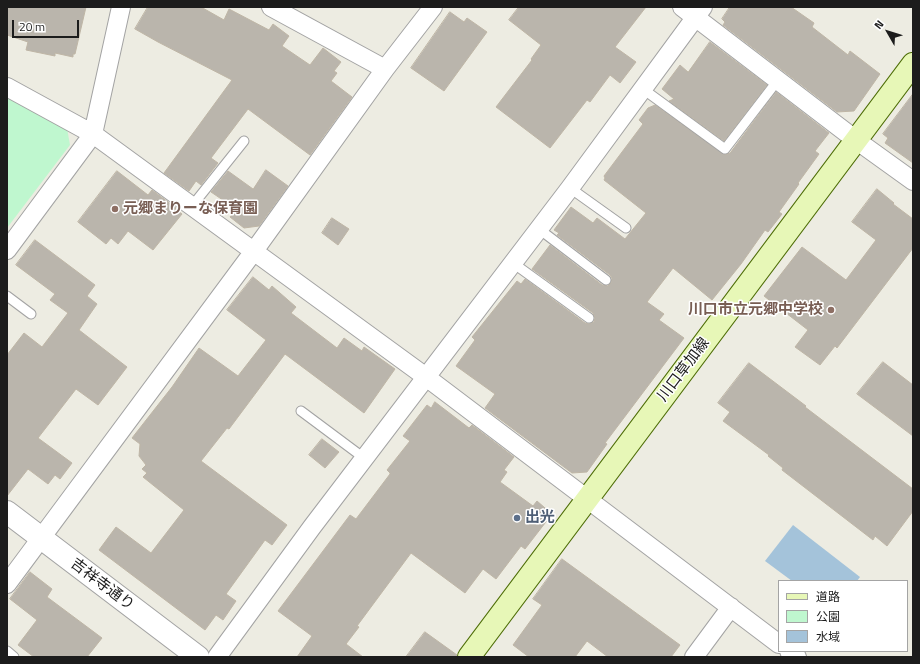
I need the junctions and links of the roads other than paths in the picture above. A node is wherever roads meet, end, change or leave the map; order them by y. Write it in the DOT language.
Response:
graph roads {
  1 [pos="121,7"];
  2 [pos="271,7"];
  3 [pos="433,7"];
  4 [pos="693,10"];
  5 [pos="913,64"];
  6 [pos="385,69"];
  7 [pos="778,80"];
  8 [pos="7,87"];
  9 [pos="643,89"];
  10 [pos="93,134"];
  11 [pos="856,140"];
  12 [pos="244,141"];
  13 [pos="913,181"];
  14 [pos="570,188"];
  15 [pos="192,206"];
  16 [pos="626,228"];
  17 [pos="539,229"];
  18 [pos="7,250"];
  19 [pos="254,251"];
  20 [pos="513,263"];
  21 [pos="606,280"];
  22 [pos="7,296"];
  23 [pos="31,314"];
  24 [pos="588,318"];
  25 [pos="426,377"];
  26 [pos="301,411"];
  27 [pos="364,458"];
  28 [pos="587,500"];
  29 [pos="7,512"];
  30 [pos="41,538"];
  31 [pos="7,584"];
  32 [pos="730,607"];
  33 [pos="778,643"];
  34 [pos="7,651"];
  35 [pos="14,657"];
  36 [pos="198,657"];
  37 [pos="217,657"];
  38 [pos="469,657"];
  39 [pos="694,657"];
  1 -- 10 [label="street"];
  2 -- 6 [label="street"];
  3 -- 6 [label="street"];
  4 -- 7 [label="street"];
  4 -- 9 [label="street"];
  5 -- 11 [label="main road, 川口草加線"];
  6 -- 19 [label="street"];
  7 -- 9 [label="lane"];
  7 -- 11 [label="street"];
  8 -- 10 [label="street"];
  9 -- 14 [label="street"];
  10 -- 15 [label="street"];
  10 -- 18 [label="street"];
  11 -- 13 [label="street"];
  11 -- 28 [label="main road, 川口草加線"];
  12 -- 15 [label="lane"];
  14 -- 16 [label="lane"];
  14 -- 17 [label="street"];
  15 -- 19 [label="street"];
  17 -- 20 [label="street"];
  17 -- 21 [label="lane"];
  19 -- 25 [label="street"];
  19 -- 30 [label="street"];
  20 -- 24 [label="lane"];
  20 -- 25 [label="street"];
  22 -- 23 [label="lane"];
  25 -- 27 [label="street"];
  25 -- 28 [label="street"];
  26 -- 27 [label="lane"];
  27 -- 37 [label="street"];
  28 -- 32 [label="street"];
  28 -- 38 [label="main road, 川口草加線"];
  29 -- 30 [label="street, 吉祥寺通り"];
  30 -- 31 [label="street"];
  30 -- 36 [label="street, 吉祥寺通り"];
  32 -- 33 [label="street"];
  32 -- 39 [label="street"];
  34 -- 35 [label="lane"];
}
